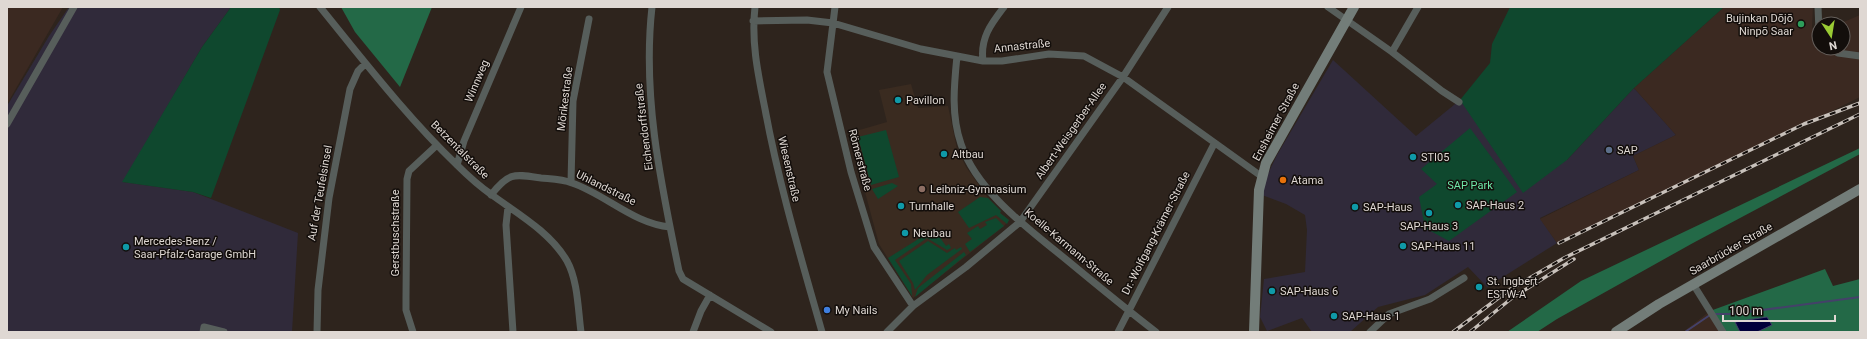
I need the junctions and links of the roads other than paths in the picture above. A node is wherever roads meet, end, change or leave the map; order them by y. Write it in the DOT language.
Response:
graph roads {
  1 [pos="74,7"];
  2 [pos="320,7"];
  3 [pos="521,7"];
  4 [pos="652,7"];
  5 [pos="755,7"];
  6 [pos="835,7"];
  7 [pos="1004,7"];
  8 [pos="1168,7"];
  9 [pos="1328,7"];
  10 [pos="1354,7"];
  11 [pos="1418,7"];
  12 [pos="589,19"];
  13 [pos="1347,20"];
  14 [pos="753,21"];
  15 [pos="833,23"];
  16 [pos="1392,52"];
  17 [pos="957,56"];
  18 [pos="984,61"];
  19 [pos="365,64"];
  20 [pos="1123,77"];
  21 [pos="1459,102"];
  22 [pos="7,124"];
  23 [pos="1214,144"];
  24 [pos="437,145"];
  25 [pos="457,165"];
  26 [pos="1261,176"];
  27 [pos="571,182"];
  28 [pos="1860,189"];
  29 [pos="491,195"];
  30 [pos="508,207"];
  31 [pos="1020,222"];
  32 [pos="670,227"];
  33 [pos="1464,278"];
  34 [pos="1693,284"];
  35 [pos="710,295"];
  36 [pos="913,306"];
  37 [pos="1129,311"];
  38 [pos="203,332"];
  39 [pos="224,332"];
  40 [pos="317,332"];
  41 [pos="413,332"];
  42 [pos="514,332"];
  43 [pos="581,332"];
  44 [pos="693,332"];
  45 [pos="771,332"];
  46 [pos="822,332"];
  47 [pos="887,332"];
  48 [pos="1118,332"];
  49 [pos="1156,332"];
  50 [pos="1254,332"];
  51 [pos="1370,332"];
  52 [pos="1616,332"];
  53 [pos="1723,332"];
  1 -- 22 [label="street"];
  2 -- 19 [label="street, Betzentalstraße"];
  3 -- 25 [label="street, Winnweg"];
  4 -- 32 [label="street, Eichendorffstraße"];
  5 -- 14 [label="street, Wiesenstraße"];
  6 -- 15 [label="street, Römerstraße"];
  7 -- 18 [label="street"];
  8 -- 20 [label="street, Albert-Weisgerber-Allee"];
  9 -- 13 [label="street"];
  10 -- 13 [label="main road, Ensheimer Straße"];
  11 -- 16 [label="street"];
  12 -- 27 [label="street, Mörikestraße"];
  13 -- 16 [label="street"];
  13 -- 26 [label="main road, Ensheimer Straße"];
  14 -- 15 [label="street, Annastraße"];
  14 -- 46 [label="street, Wiesenstraße"];
  15 -- 17 [label="street, Annastraße"];
  15 -- 36 [label="street, Römerstraße"];
  16 -- 21 [label="street"];
  17 -- 18 [label="street, Annastraße"];
  17 -- 31 [label="street, Koelle-Karmann-Straße"];
  18 -- 20 [label="street, Annastraße"];
  19 -- 24 [label="street, Betzentalstraße"];
  19 -- 40 [label="street, Auf der Teufelsinsel"];
  20 -- 23 [label="street, Annastraße"];
  20 -- 31 [label="street, Albert-Weisgerber-Allee"];
  23 -- 26 [label="street, Annastraße"];
  23 -- 37 [label="street, Dr.-Wolfgang-Krämer-Straße"];
  24 -- 25 [label="street, Betzentalstraße"];
  24 -- 41 [label="street, Gerstbuschstraße"];
  25 -- 29 [label="street, Betzentalstraße"];
  26 -- 50 [label="main road, Ensheimer Straße"];
  27 -- 29 [label="street, Uhlandstraße"];
  27 -- 32 [label="street, Uhlandstraße"];
  28 -- 34 [label="main road, Saarbrücker Straße"];
  29 -- 30 [label="street, Betzentalstraße"];
  30 -- 42 [label="street"];
  30 -- 43 [label="street, Betzentalstraße"];
  31 -- 36 [label="street, Albert-Weisgerber-Allee"];
  31 -- 37 [label="street, Koelle-Karmann-Straße"];
  32 -- 35 [label="street, Eichendorffstraße"];
  33 -- 51 [label="street"];
  34 -- 52 [label="main road, Saarbrücker Straße"];
  34 -- 53 [label="street"];
  35 -- 44 [label="street"];
  35 -- 45 [label="street, Eichendorffstraße"];
  36 -- 47 [label="street, Albert-Weisgerber-Allee"];
  37 -- 48 [label="street, Dr.-Wolfgang-Krämer-Straße"];
  37 -- 49 [label="street, Koelle-Karmann-Straße"];
  38 -- 39 [label="street"];
}
